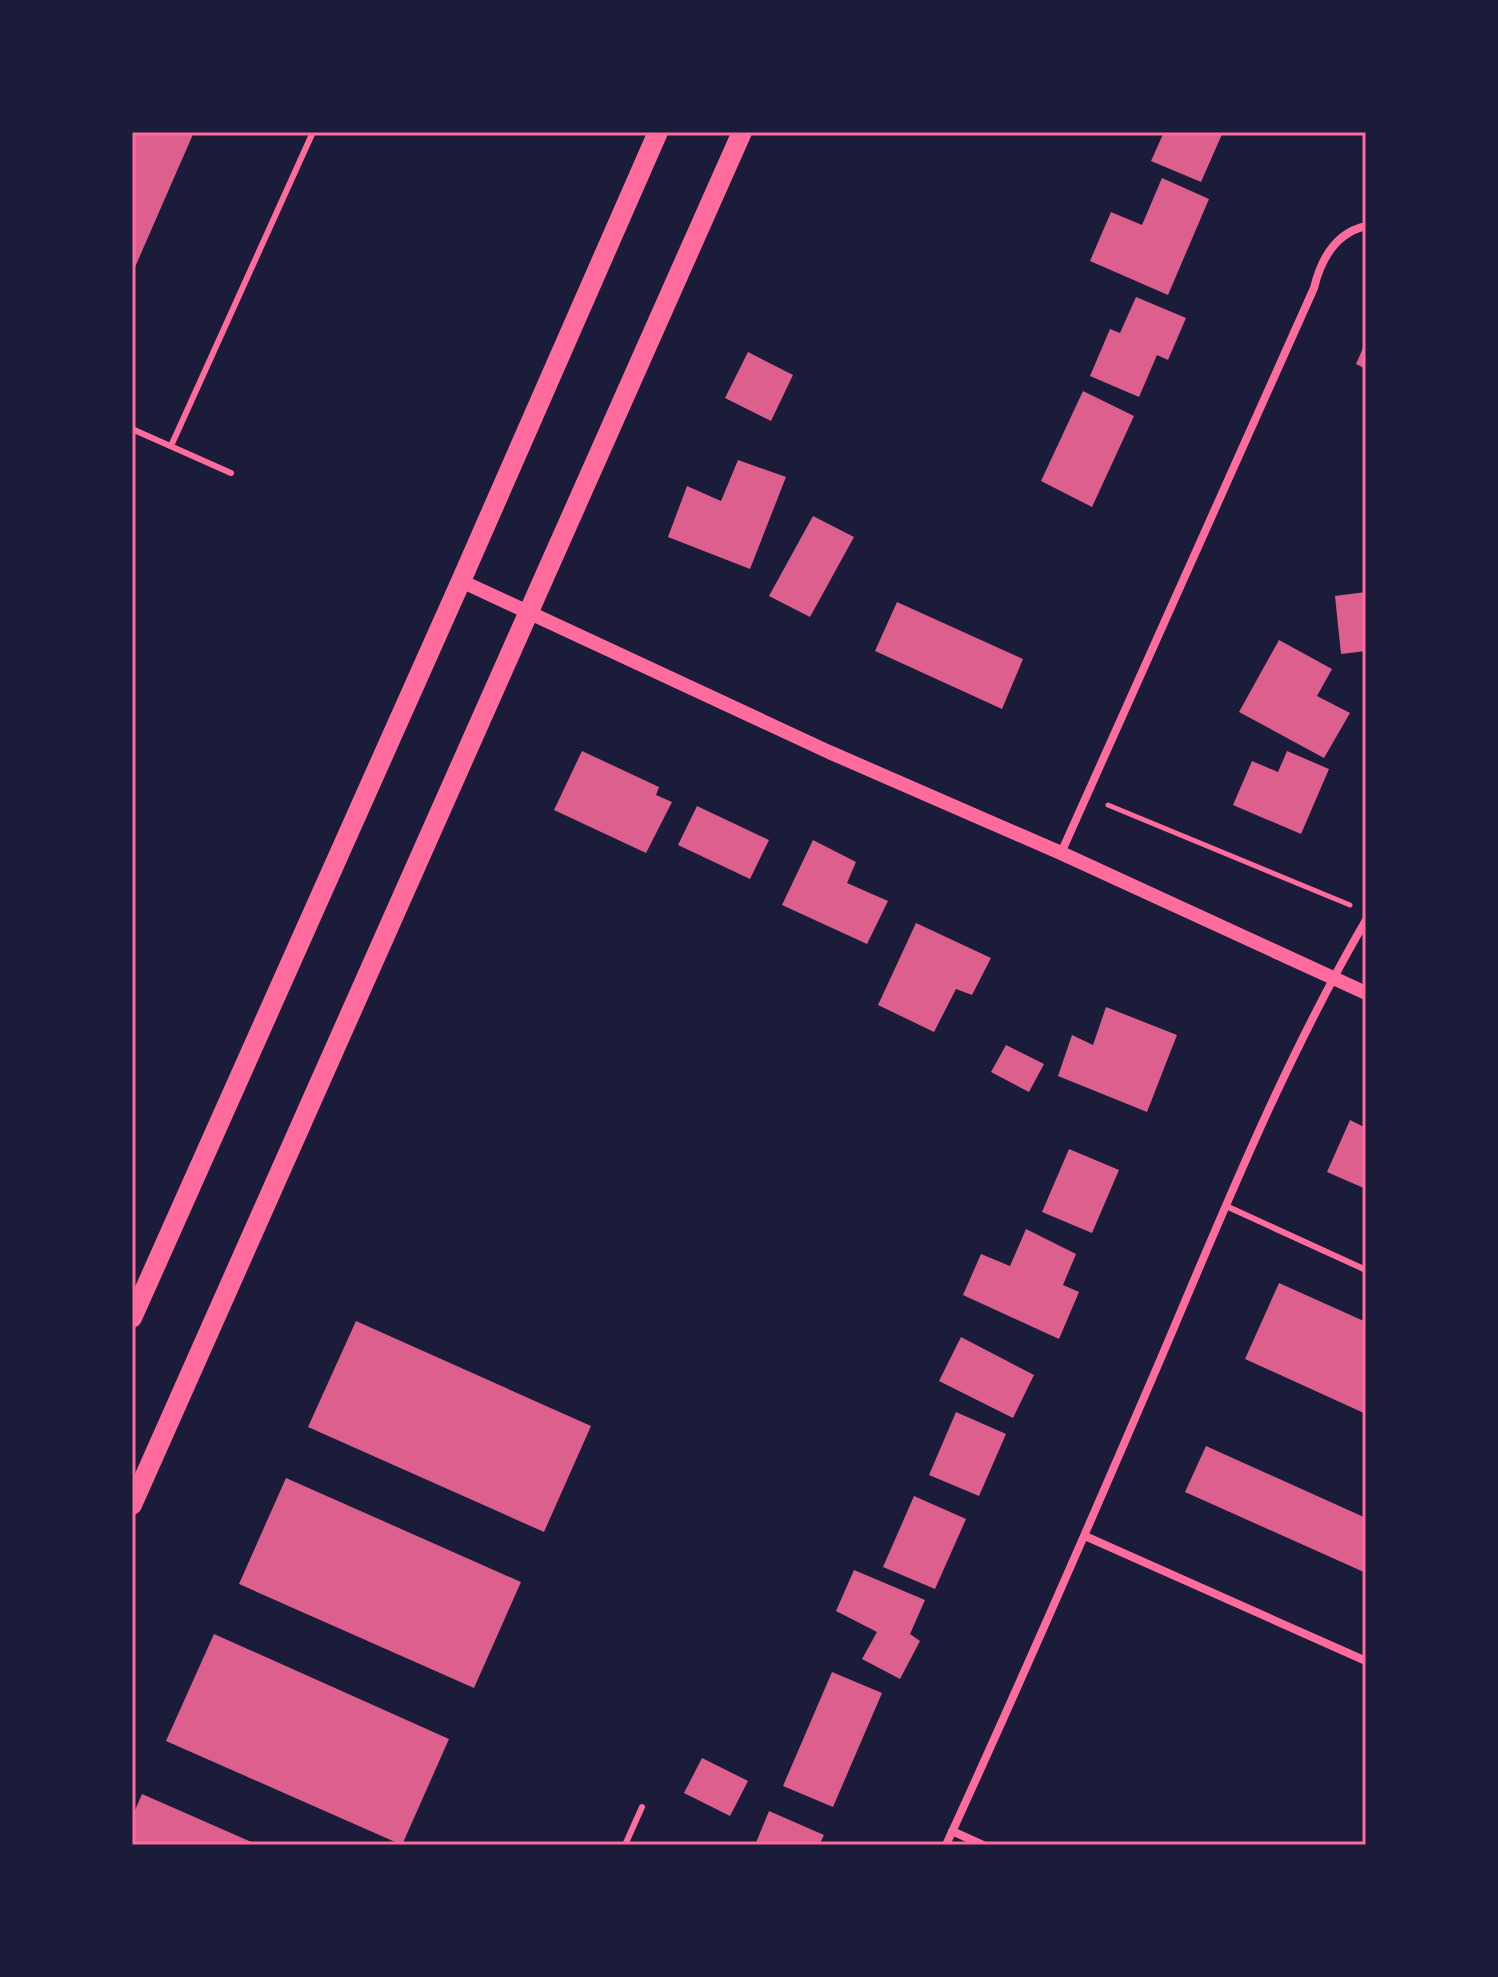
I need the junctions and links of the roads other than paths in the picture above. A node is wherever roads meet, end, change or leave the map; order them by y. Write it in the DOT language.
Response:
graph roads {
  1 [pos="313,132"];
  2 [pos="658,132"];
  3 [pos="742,132"];
  4 [pos="1366,226"];
  5 [pos="132,429"];
  6 [pos="171,446"];
  7 [pos="231,473"];
  8 [pos="461,581"];
  9 [pos="529,611"];
  10 [pos="1061,853"];
  11 [pos="1366,920"];
  12 [pos="1333,977"];
  13 [pos="1366,993"];
  14 [pos="1226,1206"];
  15 [pos="1366,1270"];
  16 [pos="132,1318"];
  17 [pos="132,1505"];
  18 [pos="1085,1536"];
  19 [pos="1366,1661"];
  20 [pos="642,1807"];
  21 [pos="952,1831"];
  22 [pos="625,1845"];
  23 [pos="946,1845"];
  24 [pos="983,1845"];
  1 -- 6 [label="lane"];
  2 -- 8 [label="main road"];
  3 -- 9 [label="main road"];
  4 -- 10 [label="street"];
  5 -- 6 [label="lane"];
  6 -- 7 [label="lane"];
  8 -- 9 [label="street"];
  8 -- 16 [label="main road"];
  9 -- 10 [label="street"];
  9 -- 17 [label="main road"];
  10 -- 12 [label="street"];
  11 -- 12 [label="street"];
  12 -- 13 [label="street"];
  12 -- 14 [label="street"];
  14 -- 15 [label="lane"];
  14 -- 18 [label="street"];
  18 -- 19 [label="street"];
  18 -- 21 [label="street"];
  20 -- 22 [label="lane"];
  21 -- 23 [label="street"];
  21 -- 24 [label="street"];
}
